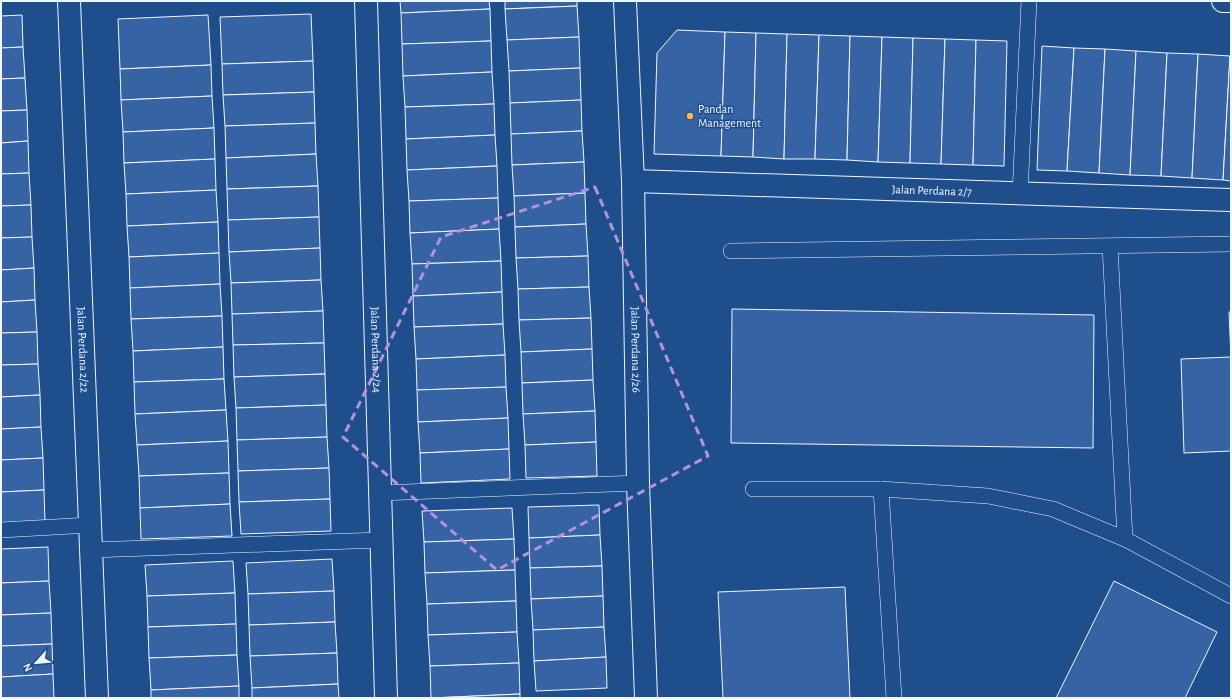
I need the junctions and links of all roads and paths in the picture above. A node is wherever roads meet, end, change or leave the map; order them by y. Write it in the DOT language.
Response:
graph roads {
  1 [pos="69,1"];
  2 [pos="366,1"];
  3 [pos="624,1"];
  4 [pos="1029,1"];
  5 [pos="1223,1"];
  6 [pos="1231,1"];
  7 [pos="632,181"];
  8 [pos="1020,194"];
  9 [pos="1231,200"];
  10 [pos="1231,244"];
  11 [pos="1110,246"];
  12 [pos="731,251"];
  13 [pos="638,483"];
  14 [pos="753,489"];
  15 [pos="881,489"];
  16 [pos="380,493"];
  17 [pos="90,525"];
  18 [pos="1,530"];
  19 [pos="1125,539"];
  20 [pos="381,540"];
  21 [pos="91,550"];
  22 [pos="1231,596"];
  23 [pos="97,698"];
  24 [pos="386,698"];
  25 [pos="646,698"];
  26 [pos="894,698"];
  1 -- 17 [label="street, Jalan Perdana 2/22"];
  2 -- 16 [label="street, Jalan Perdana 2/24"];
  3 -- 7 [label="street, Jalan Perdana 2/26"];
  4 -- 8 [label="lane"];
  5 -- 6 [label="street"];
  7 -- 8 [label="street, Jalan Perdana 2/7"];
  7 -- 13 [label="street, Jalan Perdana 2/26"];
  8 -- 9 [label="street, Jalan Perdana 2/7"];
  10 -- 11 [label="lane"];
  11 -- 12 [label="lane"];
  11 -- 19 [label="lane"];
  13 -- 16 [label="lane"];
  13 -- 25 [label="street, Jalan Perdana 2/26"];
  14 -- 15 [label="lane"];
  15 -- 19 [label="lane"];
  15 -- 26 [label="lane"];
  16 -- 20 [label="street, Jalan Perdana 2/24"];
  17 -- 18 [label="lane"];
  17 -- 21 [label="street, Jalan Perdana 2/22"];
  19 -- 22 [label="lane"];
  20 -- 21 [label="lane"];
  20 -- 24 [label="street, Jalan Perdana 2/24"];
  21 -- 23 [label="street, Jalan Perdana 2/22"];
}
